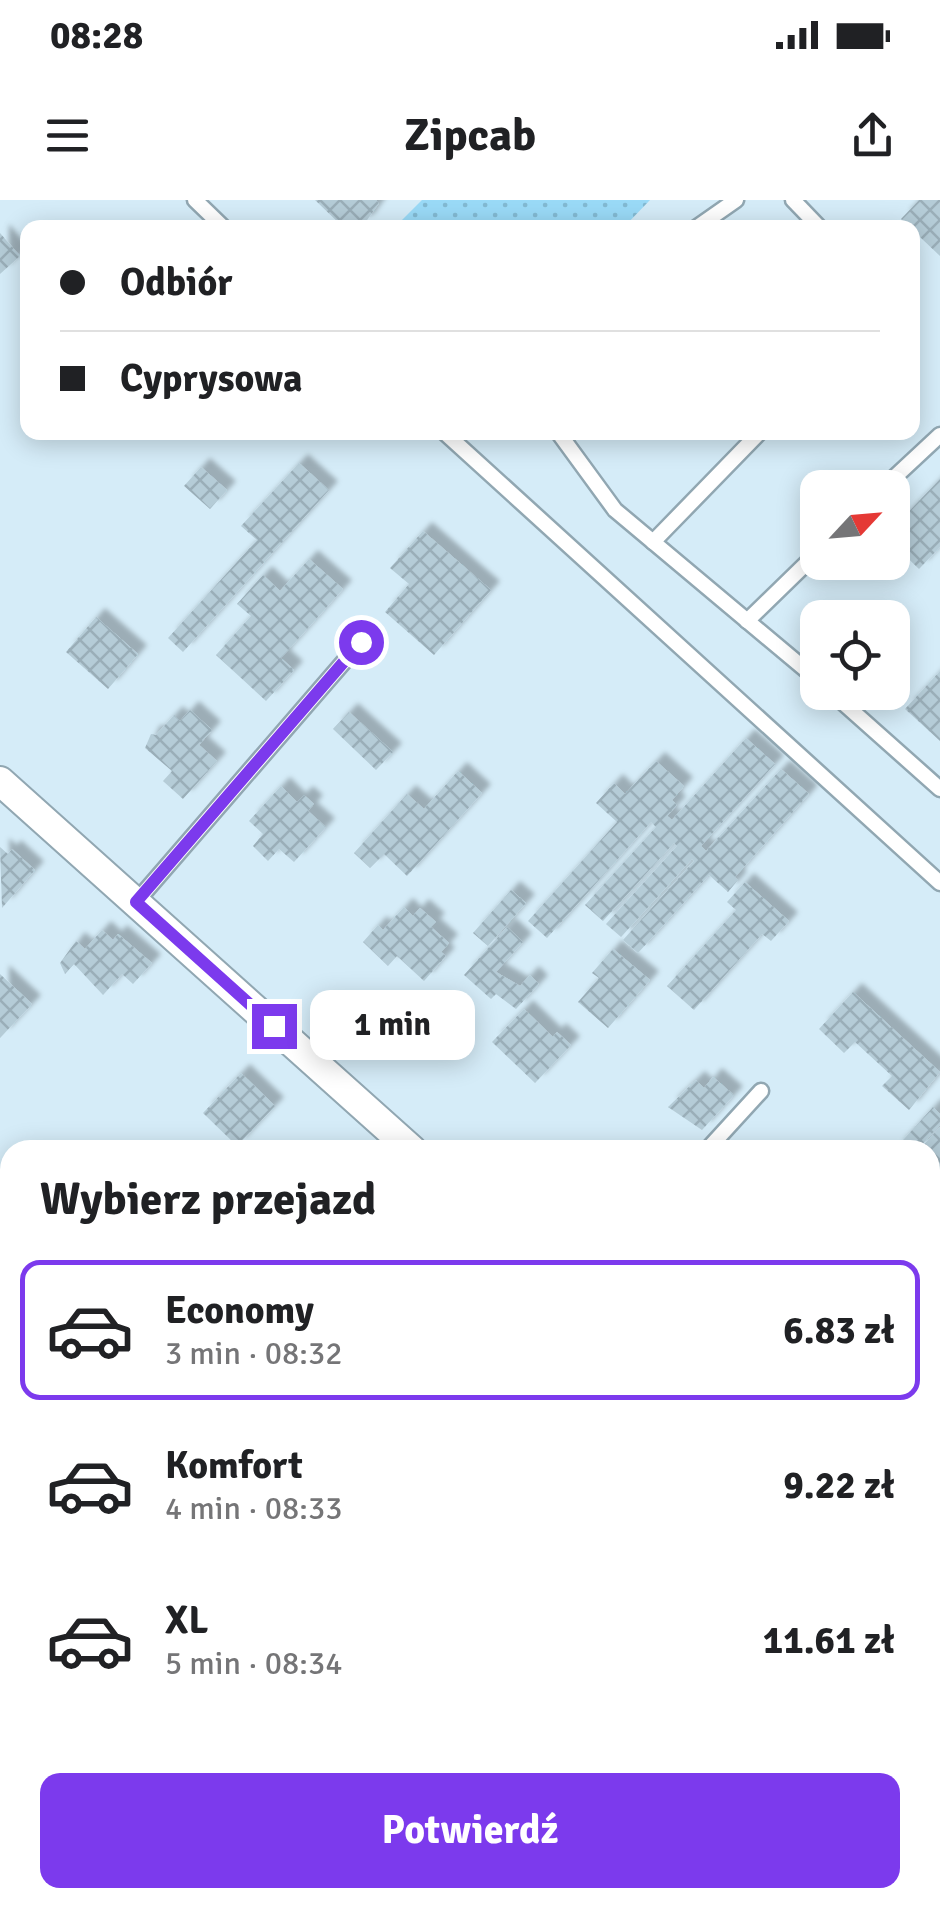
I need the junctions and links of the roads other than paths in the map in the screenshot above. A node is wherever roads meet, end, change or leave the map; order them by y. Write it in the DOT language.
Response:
graph roads {
  1 [pos="195,200"];
  2 [pos="736,200"];
  3 [pos="792,200"];
  4 [pos="216,220"];
  5 [pos="707,220"];
  6 [pos="812,220"];
  7 [pos="940,435"];
  8 [pos="453,440"];
  9 [pos="564,440"];
  10 [pos="752,440"];
  11 [pos="902,470"];
  12 [pos="653,542"];
  13 [pos="800,569"];
  14 [pos="747,620"];
  15 [pos="361,642"];
  16 [pos="800,665"];
  17 [pos="851,710"];
  18 [pos="0,780"];
  19 [pos="940,790"];
  20 [pos="940,883"];
  21 [pos="136,902"];
  22 [pos="760,1091"];
  23 [pos="401,1140"];
  24 [pos="716,1140"];
  1 -- 4 [label="lane"];
  2 -- 5 [label="lane"];
  3 -- 6 [label="lane"];
  7 -- 11 [label="lane"];
  8 -- 20 [label="lane"];
  9 -- 12 [label="lane"];
  10 -- 12 [label="lane"];
  12 -- 14 [label="lane"];
  13 -- 14 [label="lane"];
  14 -- 16 [label="lane"];
  15 -- 21 [label="lane"];
  17 -- 19 [label="lane"];
  18 -- 21 [label="street"];
  21 -- 23 [label="street"];
  22 -- 24 [label="lane"];
}
